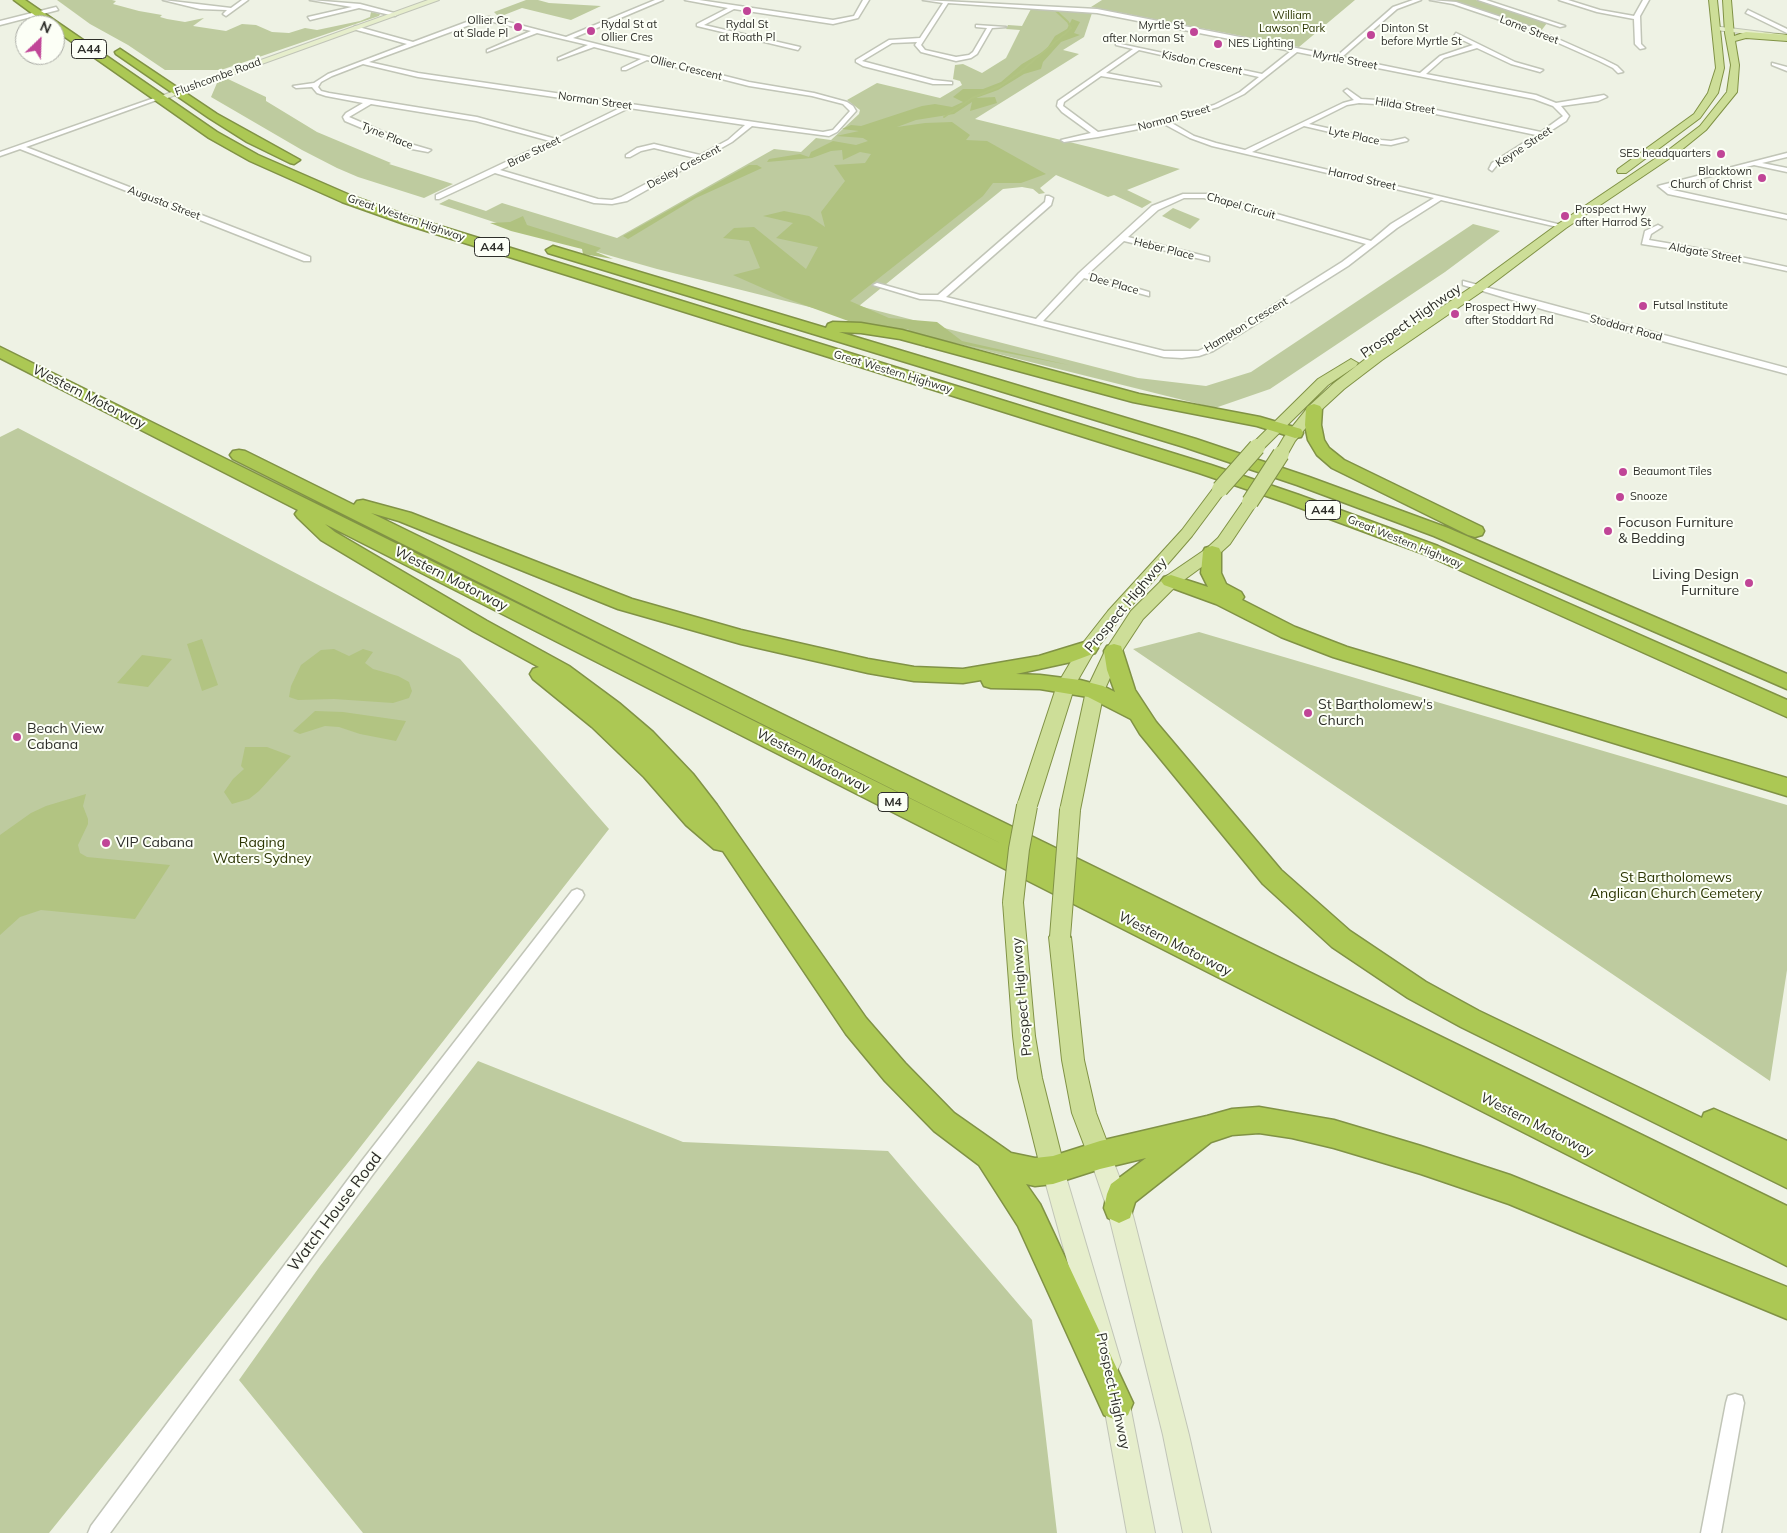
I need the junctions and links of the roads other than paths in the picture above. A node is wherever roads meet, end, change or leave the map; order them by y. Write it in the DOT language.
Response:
graph roads {
  1 [pos="20,0"];
  2 [pos="42,0"];
  3 [pos="171,0"];
  4 [pos="245,0"];
  5 [pos="313,0"];
  6 [pos="348,0"];
  7 [pos="436,0"];
  8 [pos="660,0"];
  9 [pos="688,0"];
  10 [pos="866,0"];
  11 [pos="926,0"];
  12 [pos="1418,0"];
  13 [pos="1422,0"];
  14 [pos="1433,0"];
  15 [pos="1481,0"];
  16 [pos="1562,0"];
  17 [pos="1646,0"];
  18 [pos="1713,0"];
  19 [pos="1727,0"];
  20 [pos="947,1"];
  21 [pos="1015,2"];
  22 [pos="340,3"];
  23 [pos="360,6"];
  24 [pos="733,7"];
  25 [pos="38,12"];
  26 [pos="60,12"];
  27 [pos="1748,12"];
  28 [pos="395,14"];
  29 [pos="1728,17"];
  30 [pos="310,18"];
  31 [pos="1638,18"];
  32 [pos="0,23"];
  33 [pos="978,26"];
  34 [pos="990,26"];
  35 [pos="1562,26"];
  36 [pos="1003,27"];
  37 [pos="1716,27"];
  38 [pos="355,28"];
  39 [pos="538,30"];
  40 [pos="1730,31"];
  41 [pos="1765,32"];
  42 [pos="1786,35"];
  43 [pos="1456,36"];
  44 [pos="568,38"];
  45 [pos="921,40"];
  46 [pos="413,44"];
  47 [pos="1118,44"];
  48 [pos="594,45"];
  49 [pos="1477,46"];
  50 [pos="113,48"];
  51 [pos="798,48"];
  52 [pos="1642,48"];
  53 [pos="1137,49"];
  54 [pos="1296,50"];
  55 [pos="489,51"];
  56 [pos="647,58"];
  57 [pos="1338,58"];
  58 [pos="560,59"];
  59 [pos="363,62"];
  60 [pos="1774,64"];
  61 [pos="624,69"];
  62 [pos="1787,69"];
  63 [pos="1540,70"];
  64 [pos="1620,72"];
  65 [pos="1100,74"];
  66 [pos="1422,75"];
  67 [pos="1264,76"];
  68 [pos="731,80"];
  69 [pos="162,81"];
  70 [pos="204,82"];
  71 [pos="950,83"];
  72 [pos="315,85"];
  73 [pos="296,86"];
  74 [pos="720,86"];
  75 [pos="1159,86"];
  76 [pos="1347,91"];
  77 [pos="178,92"];
  78 [pos="1604,97"];
  79 [pos="159,98"];
  80 [pos="1359,101"];
  81 [pos="369,102"];
  82 [pos="1555,105"];
  83 [pos="627,106"];
  84 [pos="1165,122"];
  85 [pos="750,124"];
  86 [pos="1302,124"];
  87 [pos="829,134"];
  88 [pos="1542,134"];
  89 [pos="1098,135"];
  90 [pos="1064,140"];
  91 [pos="1405,140"];
  92 [pos="556,141"];
  93 [pos="20,148"];
  94 [pos="428,150"];
  95 [pos="1246,152"];
  96 [pos="0,154"];
  97 [pos="1787,155"];
  98 [pos="628,156"];
  99 [pos="702,157"];
  100 [pos="1751,163"];
  101 [pos="309,166"];
  102 [pos="1492,169"];
  103 [pos="1787,170"];
  104 [pos="496,171"];
  105 [pos="1612,177"];
  106 [pos="1588,194"];
  107 [pos="439,197"];
  108 [pos="1049,198"];
  109 [pos="1439,198"];
  110 [pos="1787,217"];
  111 [pos="1547,223"];
  112 [pos="1562,226"];
  113 [pos="1658,227"];
  114 [pos="1122,238"];
  115 [pos="1371,243"];
  116 [pos="542,246"];
  117 [pos="308,259"];
  118 [pos="1206,259"];
  119 [pos="1787,269"];
  120 [pos="1082,275"];
  121 [pos="1466,283"];
  122 [pos="878,285"];
  123 [pos="1480,287"];
  124 [pos="696,293"];
  125 [pos="1146,294"];
  126 [pos="940,298"];
  127 [pos="1037,322"];
  128 [pos="875,330"];
  129 [pos="0,337"];
  130 [pos="916,344"];
  131 [pos="844,348"];
  132 [pos="885,351"];
  133 [pos="0,352"];
  134 [pos="1787,371"];
  135 [pos="1314,409"];
  136 [pos="1277,427"];
  137 [pos="1294,433"];
  138 [pos="1261,443"];
  139 [pos="1281,454"];
  140 [pos="312,491"];
  141 [pos="281,494"];
  142 [pos="1212,552"];
  143 [pos="1171,581"];
  144 [pos="1088,648"];
  145 [pos="1655,650"];
  146 [pos="1114,651"];
  147 [pos="963,676"];
  148 [pos="1787,682"];
  149 [pos="1066,685"];
  150 [pos="1095,691"];
  151 [pos="1787,709"];
  152 [pos="1139,714"];
  153 [pos="1787,717"];
  154 [pos="1787,780"];
  155 [pos="1787,787"];
  156 [pos="577,895"];
  157 [pos="1060,937"];
  158 [pos="1470,1019"];
  159 [pos="1207,1130"];
  160 [pos="988,1155"];
  161 [pos="1100,1155"];
  162 [pos="1787,1156"];
  163 [pos="1053,1170"];
  164 [pos="1787,1174"];
  165 [pos="1119,1208"];
  166 [pos="1787,1222"];
  167 [pos="1787,1251"];
  168 [pos="1787,1304"];
  169 [pos="1116,1403"];
  170 [pos="1735,1403"];
  171 [pos="98,1533"];
  172 [pos="1141,1533"];
  173 [pos="1197,1533"];
  174 [pos="1711,1533"];
  1 -- 25 [label="highway, Great Western Highway / A44"];
  2 -- 26 [label="highway"];
  3 -- 4 [label="street"];
  5 -- 22 [label="street"];
  6 -- 22 [label="street"];
  7 -- 28 [label="street, Flushcombe Road"];
  8 -- 44 [label="street"];
  9 -- 24 [label="street"];
  10 -- 24 [label="street"];
  11 -- 20 [label="street, Myrtle Street"];
  12 -- 57 [label="street"];
  13 -- 14 [label="street, Lorne Street"];
  14 -- 64 [label="street, Lorne Street"];
  15 -- 35 [label="street"];
  16 -- 31 [label="street"];
  17 -- 31 [label="street"];
  18 -- 37 [label="main road"];
  19 -- 29 [label="main road, Prospect Highway"];
  20 -- 21 [label="street, Myrtle Street"];
  20 -- 45 [label="street"];
  21 -- 54 [label="street, Myrtle Street"];
  22 -- 23 [label="street"];
  23 -- 28 [label="street"];
  23 -- 30 [label="street"];
  24 -- 51 [label="street"];
  25 -- 26 [label="street"];
  25 -- 32 [label="street"];
  25 -- 79 [label="highway, Great Western Highway / A44"];
  27 -- 42 [label="street"];
  28 -- 38 [label="street, Flushcombe Road"];
  29 -- 40 [label="main road, Prospect Highway"];
  29 -- 41 [label="main road"];
  31 -- 52 [label="street"];
  33 -- 34 [label="street"];
  34 -- 36 [label="street"];
  34 -- 45 [label="street"];
  37 -- 40 [label="street"];
  37 -- 105 [label="main road"];
  38 -- 46 [label="street"];
  38 -- 70 [label="street, Flushcombe Road"];
  39 -- 44 [label="street, Ollier Crescent"];
  39 -- 46 [label="street, Ollier Crescent"];
  39 -- 55 [label="street"];
  40 -- 41 [label="street"];
  40 -- 42 [label="main road"];
  40 -- 112 [label="main road, Prospect Highway"];
  41 -- 42 [label="street"];
  43 -- 49 [label="street"];
  44 -- 48 [label="street, Ollier Crescent"];
  45 -- 71 [label="street"];
  46 -- 59 [label="street, Ollier Crescent"];
  47 -- 53 [label="street, Kisdon Crescent"];
  48 -- 56 [label="street, Ollier Crescent"];
  48 -- 58 [label="street"];
  49 -- 63 [label="street"];
  49 -- 66 [label="street"];
  50 -- 69 [label="highway, A44"];
  53 -- 65 [label="street"];
  53 -- 67 [label="street, Kisdon Crescent"];
  54 -- 57 [label="street, Myrtle Street"];
  54 -- 67 [label="street, Norman Street"];
  56 -- 61 [label="street"];
  56 -- 68 [label="street, Ollier Crescent"];
  57 -- 66 [label="street, Myrtle Street"];
  59 -- 72 [label="street, Ollier Crescent"];
  59 -- 83 [label="street, Norman Street"];
  60 -- 62 [label="street"];
  65 -- 75 [label="street"];
  65 -- 89 [label="street"];
  66 -- 82 [label="street, Myrtle Street"];
  67 -- 84 [label="street, Norman Street"];
  68 -- 74 [label="street"];
  68 -- 87 [label="street, Ollier Crescent"];
  69 -- 70 [label="street"];
  69 -- 77 [label="highway, A44"];
  70 -- 77 [label="street, Flushcombe Road"];
  72 -- 73 [label="street, Ollier Crescent"];
  72 -- 81 [label="street"];
  76 -- 80 [label="street"];
  77 -- 79 [label="street, Flushcombe Road"];
  77 -- 101 [label="highway, A44"];
  78 -- 82 [label="street"];
  79 -- 93 [label="street, Flushcombe Road"];
  79 -- 131 [label="highway, Great Western Highway / A44"];
  80 -- 86 [label="street, Hilda Street"];
  80 -- 88 [label="street, Hilda Street"];
  81 -- 92 [label="street"];
  81 -- 94 [label="street, Tyne Place"];
  82 -- 88 [label="street, Keyne Street"];
  83 -- 85 [label="street, Norman Street"];
  83 -- 92 [label="street, Brae Street"];
  84 -- 89 [label="street, Norman Street"];
  84 -- 95 [label="street, Harrod Street"];
  85 -- 87 [label="street, Norman Street"];
  85 -- 99 [label="street, Desley Crescent"];
  86 -- 91 [label="street, Lyte Place"];
  86 -- 95 [label="street, Hilda Street"];
  88 -- 102 [label="street, Keyne Street"];
  89 -- 90 [label="street, Norman Street"];
  92 -- 104 [label="street, Brae Street"];
  93 -- 96 [label="street, Flushcombe Road"];
  93 -- 117 [label="street, Augusta Street"];
  95 -- 109 [label="street, Harrod Street"];
  97 -- 100 [label="street"];
  98 -- 99 [label="street"];
  99 -- 104 [label="street, Desley Crescent"];
  100 -- 103 [label="street"];
  100 -- 110 [label="street"];
  104 -- 107 [label="street, Brae Street"];
  106 -- 111 [label="main road, Prospect Highway"];
  108 -- 126 [label="street"];
  109 -- 111 [label="street, Harrod Street"];
  109 -- 115 [label="street, Hampton Crescent"];
  111 -- 112 [label="street, Harrod Street"];
  111 -- 121 [label="main road, Prospect Highway"];
  112 -- 123 [label="main road, Prospect Highway"];
  113 -- 119 [label="street, Aldgate Street"];
  114 -- 115 [label="street, Chapel Circuit"];
  114 -- 118 [label="street, Heber Place"];
  114 -- 120 [label="street, Chapel Circuit"];
  115 -- 127 [label="street, Hampton Crescent"];
  116 -- 124 [label="highway, Great Western Highway / A44"];
  120 -- 125 [label="street, Dee Place"];
  120 -- 127 [label="street, Chapel Circuit"];
  121 -- 123 [label="street, Stoddart Road"];
  121 -- 136 [label="main road, Prospect Highway"];
  122 -- 126 [label="street, Hampton Crescent"];
  123 -- 134 [label="street, Stoddart Road"];
  123 -- 135 [label="main road, Prospect Highway"];
  124 -- 128 [label="highway"];
  124 -- 131 [label="highway, Great Western Highway / A44"];
  126 -- 127 [label="street, Hampton Crescent"];
  128 -- 131 [label="highway"];
  128 -- 136 [label="highway"];
  129 -- 140 [label="highway, Western Motorway / M4"];
  130 -- 131 [label="highway"];
  130 -- 132 [label="highway"];
  130 -- 138 [label="highway"];
  131 -- 132 [label="highway, Great Western Highway / A44"];
  131 -- 145 [label="highway, Great Western Highway / A44"];
  132 -- 148 [label="highway, Great Western Highway / A44"];
  133 -- 141 [label="highway, Western Motorway / M4"];
  135 -- 137 [label="main road, Prospect Highway"];
  135 -- 148 [label="highway"];
  136 -- 137 [label="highway"];
  136 -- 138 [label="main road, Prospect Highway"];
  137 -- 139 [label="main road, Prospect Highway"];
  138 -- 144 [label="main road, Prospect Highway, bridge"];
  139 -- 142 [label="main road, Prospect Highway, bridge"];
  140 -- 147 [label="highway"];
  140 -- 166 [label="highway, Western Motorway / M4"];
  141 -- 160 [label="highway"];
  141 -- 167 [label="highway, Western Motorway / M4"];
  142 -- 143 [label="main road, Prospect Highway"];
  142 -- 154 [label="highway"];
  143 -- 146 [label="main road, Prospect Highway"];
  143 -- 155 [label="highway"];
  144 -- 147 [label="highway"];
  144 -- 149 [label="main road, Prospect Highway"];
  145 -- 151 [label="highway, Great Western Highway / A44"];
  145 -- 153 [label="highway"];
  146 -- 150 [label="main road, Prospect Highway"];
  146 -- 152 [label="highway"];
  147 -- 149 [label="highway"];
  149 -- 150 [label="highway"];
  149 -- 163 [label="main road, Prospect Highway, bridge"];
  150 -- 152 [label="highway"];
  150 -- 157 [label="main road, Prospect Highway, bridge"];
  152 -- 158 [label="highway"];
  156 -- 171 [label="street, Watch House Road"];
  157 -- 161 [label="main road, Prospect Highway"];
  158 -- 162 [label="highway"];
  158 -- 164 [label="highway"];
  159 -- 161 [label="highway"];
  159 -- 165 [label="highway"];
  159 -- 168 [label="highway"];
  160 -- 163 [label="highway"];
  160 -- 169 [label="highway"];
  161 -- 163 [label="highway"];
  161 -- 165 [label="street, Prospect Highway"];
  163 -- 169 [label="street, Prospect Highway"];
  165 -- 173 [label="street, Prospect Highway"];
  169 -- 172 [label="street, Prospect Highway"];
  170 -- 174 [label="street"];
}
